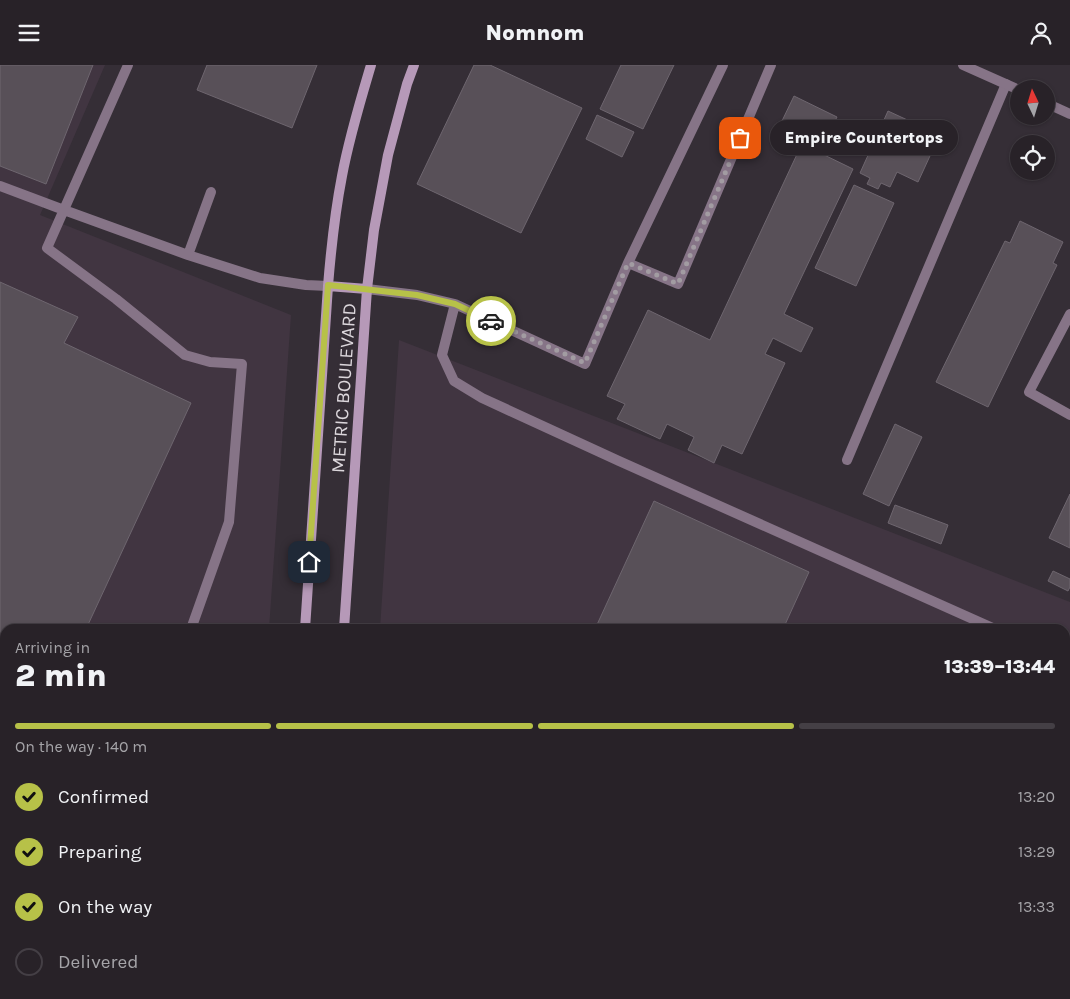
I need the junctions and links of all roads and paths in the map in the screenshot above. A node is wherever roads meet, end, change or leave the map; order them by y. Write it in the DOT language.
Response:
graph roads {
  1 [pos="128,65"];
  2 [pos="371,65"];
  3 [pos="414,65"];
  4 [pos="723,65"];
  5 [pos="771,65"];
  6 [pos="963,65"];
  7 [pos="1006,85"];
  8 [pos="1010,87"];
  9 [pos="1055,107"];
  10 [pos="1070,114"];
  11 [pos="0,186"];
  12 [pos="211,192"];
  13 [pos="64,210"];
  14 [pos="188,255"];
  15 [pos="628,263"];
  16 [pos="328,285"];
  17 [pos="367,289"];
  18 [pos="455,304"];
  19 [pos="1070,314"];
  20 [pos="1070,415"];
  21 [pos="847,460"];
  22 [pos="193,624"];
  23 [pos="305,624"];
  24 [pos="344,624"];
  25 [pos="984,624"];
  1 -- 13 [label="street"];
  2 -- 16 [label="main road, METRIC BOULEVARD"];
  3 -- 17 [label="main road, METRIC BOULEVARD"];
  4 -- 15 [label="street"];
  5 -- 15 [label="street"];
  6 -- 7 [label="street"];
  7 -- 8 [label="street"];
  7 -- 21 [label="street"];
  9 -- 10 [label="street"];
  11 -- 13 [label="street"];
  12 -- 14 [label="street"];
  13 -- 14 [label="street"];
  13 -- 22 [label="street"];
  14 -- 16 [label="street"];
  15 -- 18 [label="street"];
  16 -- 17 [label="main road"];
  16 -- 23 [label="main road, METRIC BOULEVARD"];
  17 -- 18 [label="street"];
  17 -- 24 [label="main road, METRIC BOULEVARD"];
  18 -- 25 [label="street"];
  19 -- 20 [label="street"];
}
